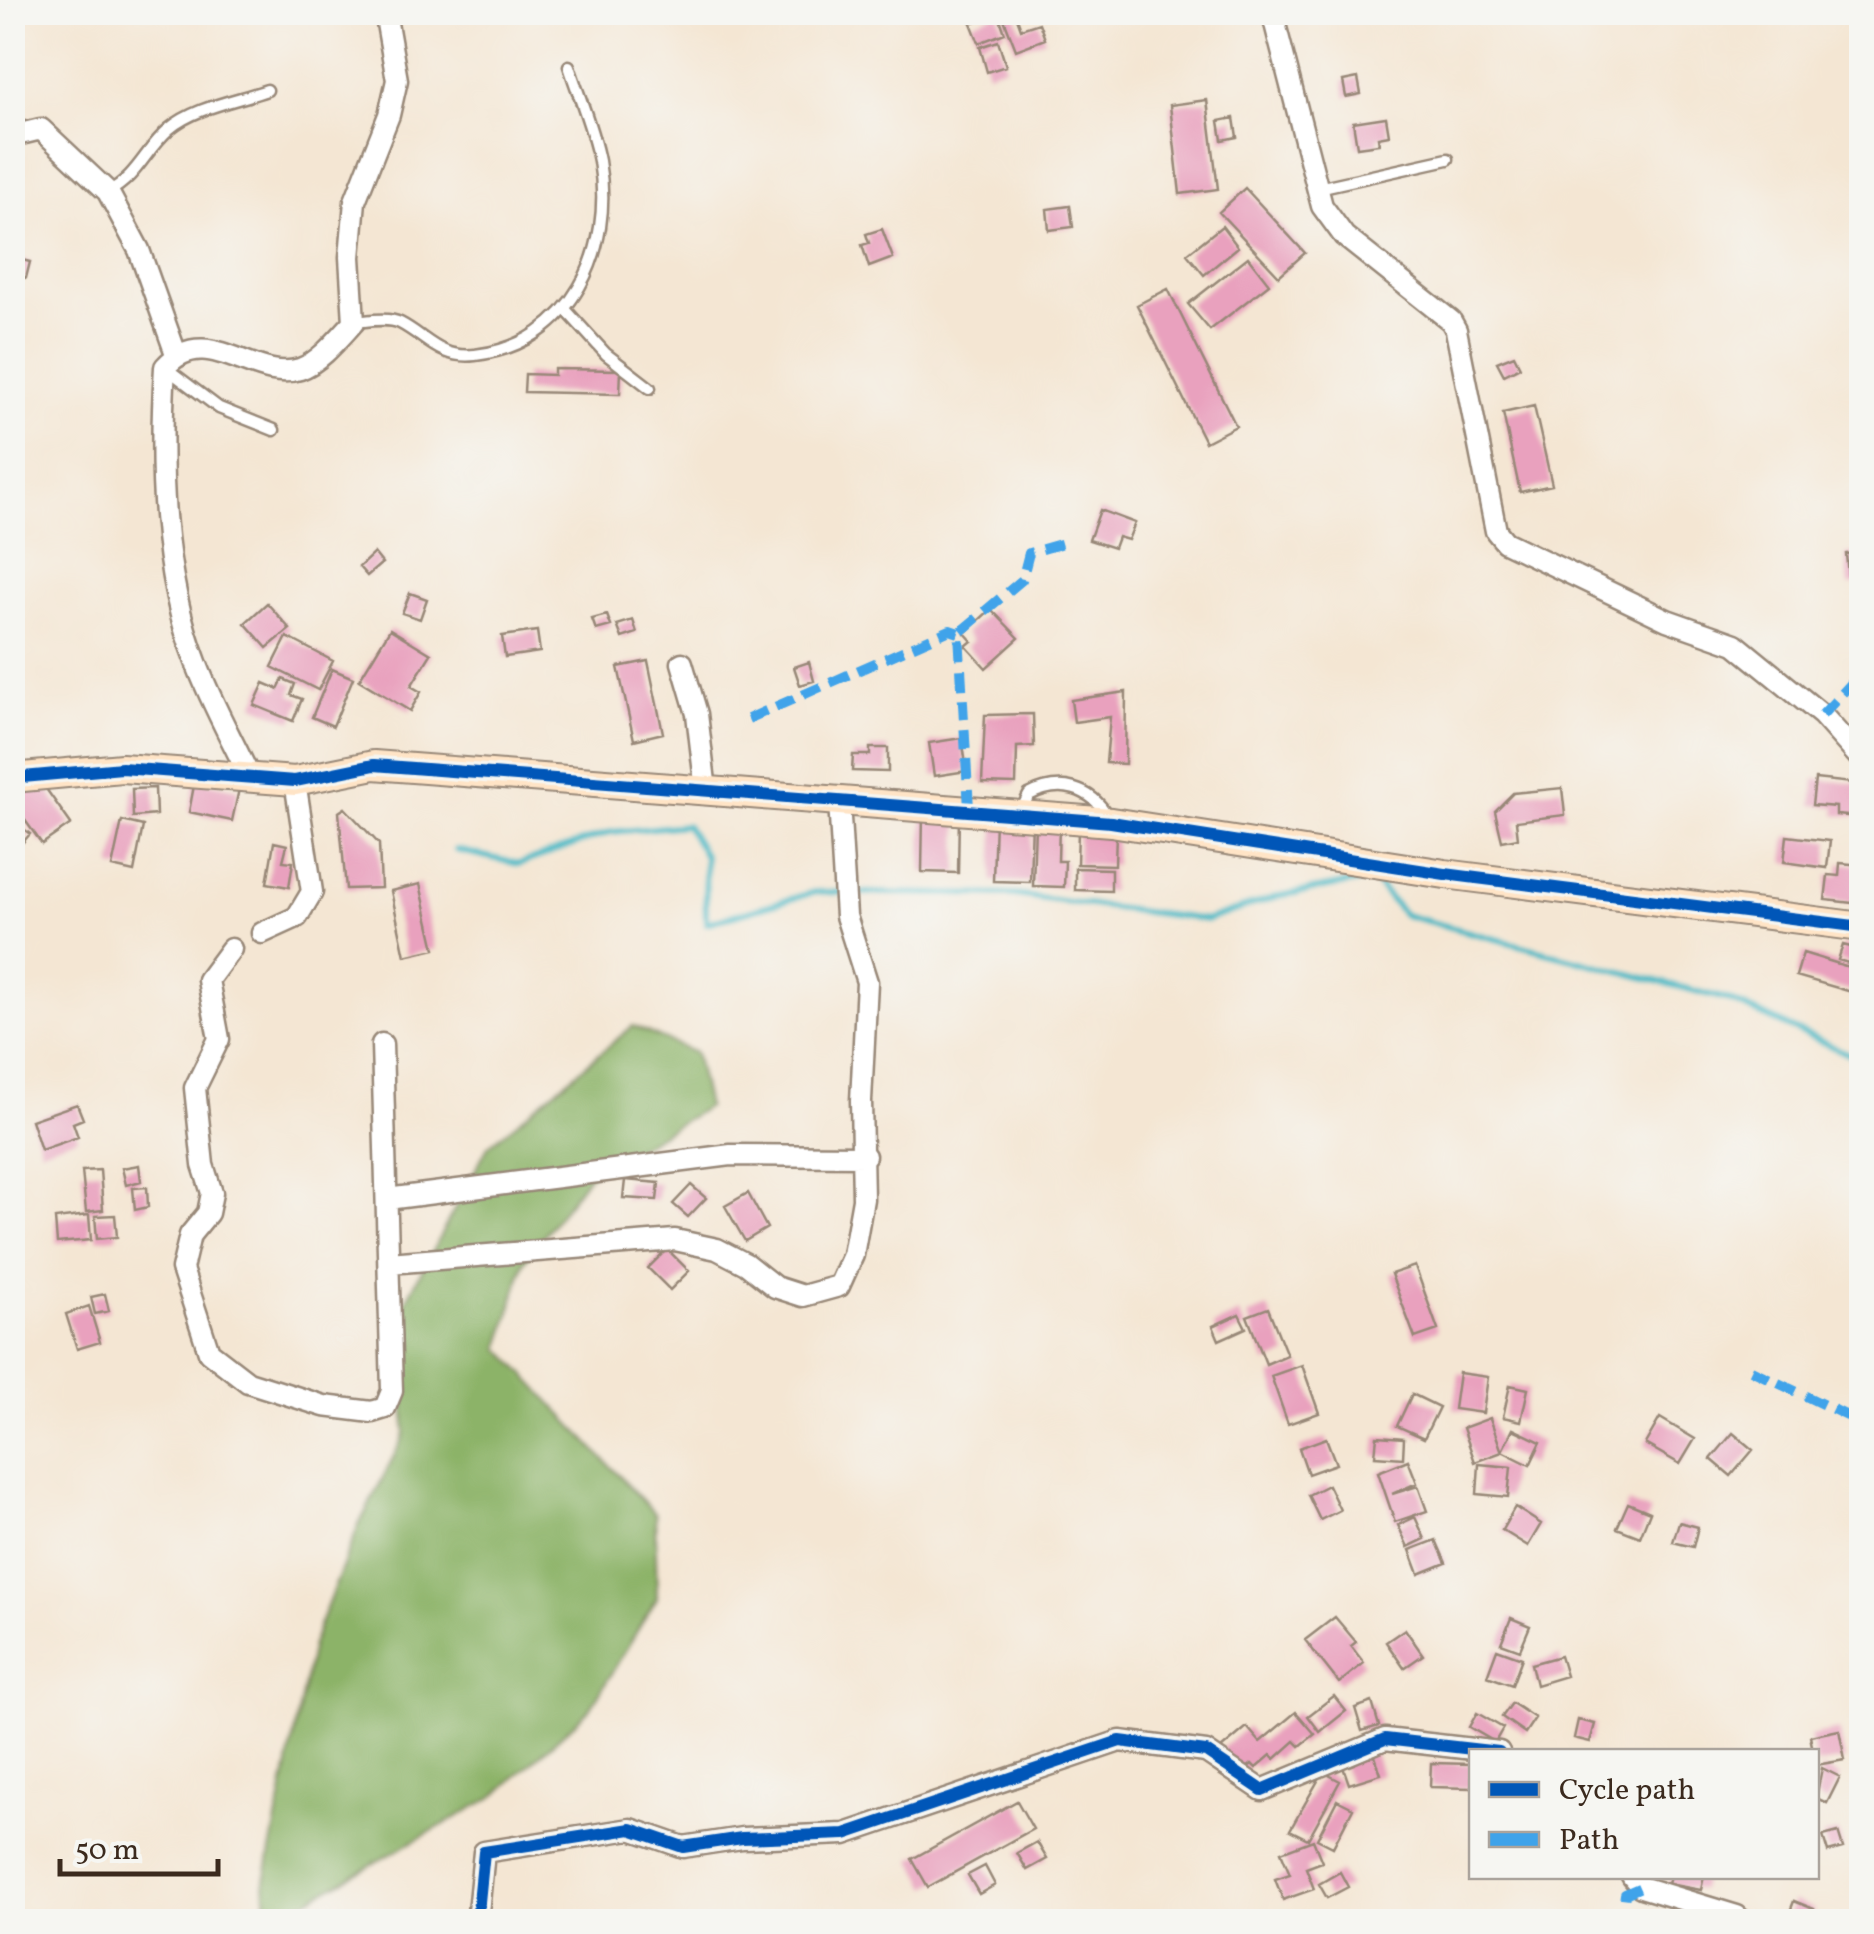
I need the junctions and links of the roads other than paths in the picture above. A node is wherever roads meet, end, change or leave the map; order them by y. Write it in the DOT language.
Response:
graph roads {
  1 [pos="384,12"];
  2 [pos="1272,12"];
  3 [pos="569,66"];
  4 [pos="267,90"];
  5 [pos="12,136"];
  6 [pos="1448,160"];
  7 [pos="1318,188"];
  8 [pos="108,192"];
  9 [pos="565,309"];
  10 [pos="354,322"];
  11 [pos="171,361"];
  12 [pos="650,388"];
  13 [pos="274,430"];
  14 [pos="682,662"];
  15 [pos="1862,760"];
  16 [pos="12,778"];
  17 [pos="252,780"];
  18 [pos="294,781"];
  19 [pos="706,790"];
  20 [pos="839,801"];
  21 [pos="1862,927"];
  22 [pos="262,932"];
  23 [pos="231,950"];
  24 [pos="382,1044"];
  25 [pos="864,1156"];
  26 [pos="386,1199"];
  27 [pos="389,1263"];
  28 [pos="1475,1749"];
  29 [pos="1634,1879"];
  30 [pos="477,1922"];
  31 [pos="1743,1922"];
  1 -- 10 [label="street"];
  2 -- 7 [label="street"];
  3 -- 9 [label="lane"];
  4 -- 8 [label="lane"];
  5 -- 8 [label="street"];
  6 -- 7 [label="lane"];
  7 -- 15 [label="street"];
  8 -- 11 [label="street"];
  9 -- 10 [label="lane"];
  9 -- 12 [label="lane"];
  10 -- 11 [label="street"];
  11 -- 13 [label="lane"];
  11 -- 17 [label="street"];
  14 -- 19 [label="street"];
  16 -- 17 [label="street"];
  17 -- 18 [label="street"];
  18 -- 19 [label="street"];
  18 -- 22 [label="street"];
  19 -- 20 [label="street"];
  20 -- 21 [label="street"];
  20 -- 25 [label="street"];
  23 -- 27 [label="street"];
  24 -- 26 [label="street"];
  25 -- 26 [label="street"];
  25 -- 27 [label="street"];
  26 -- 27 [label="street"];
  28 -- 30 [label="street"];
  29 -- 31 [label="street"];
}
